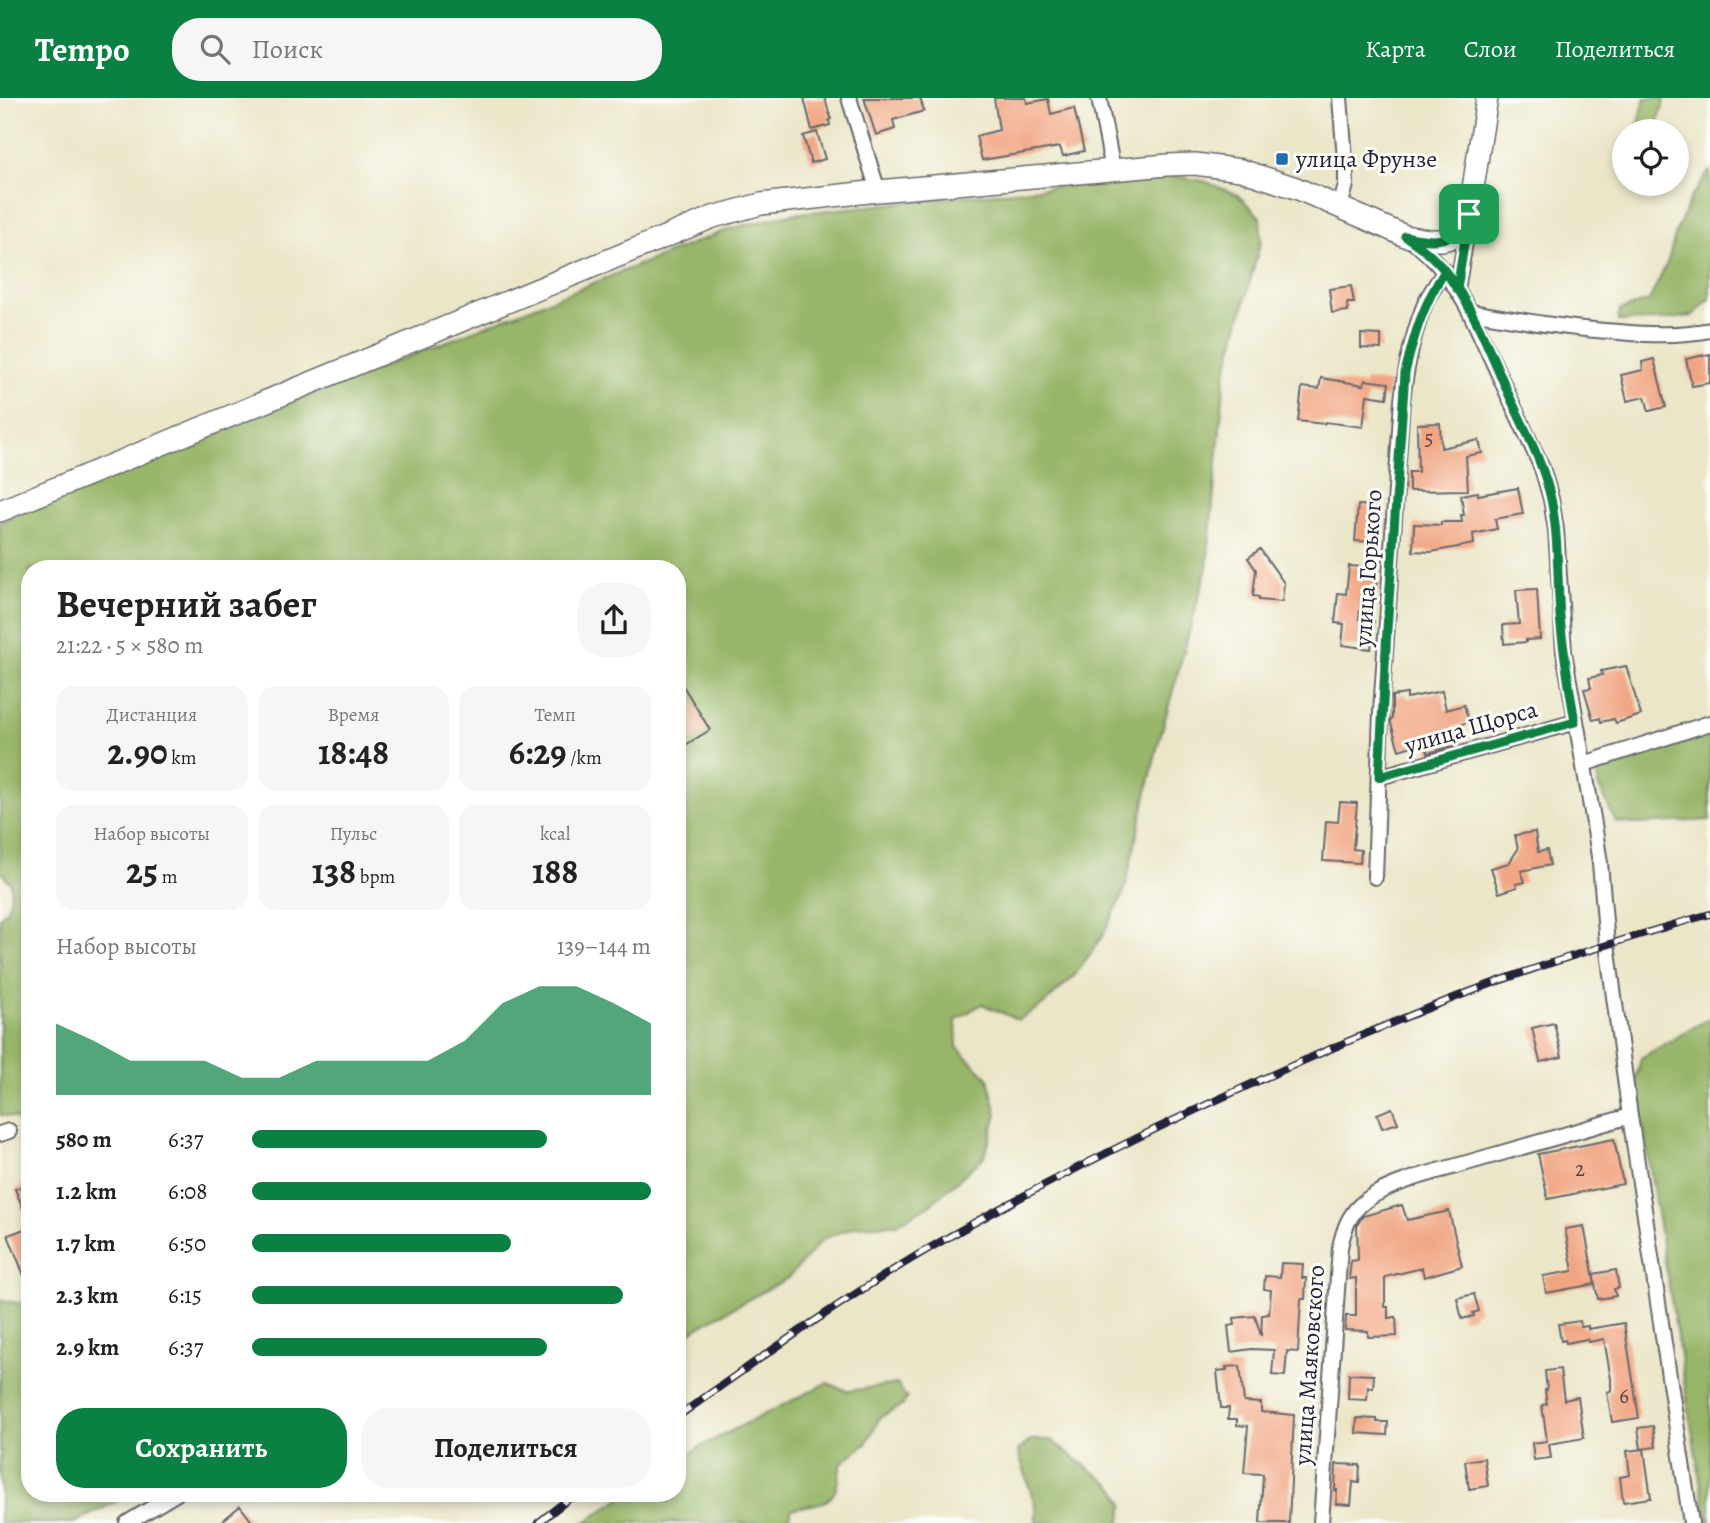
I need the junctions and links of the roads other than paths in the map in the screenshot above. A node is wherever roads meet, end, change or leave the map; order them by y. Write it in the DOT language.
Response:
graph roads {
  1 [pos="849,98"];
  2 [pos="1099,98"];
  3 [pos="1340,98"];
  4 [pos="1487,98"];
  5 [pos="1113,170"];
  6 [pos="878,191"];
  7 [pos="1340,207"];
  8 [pos="1469,214"];
  9 [pos="1405,236"];
  10 [pos="1445,271"];
  11 [pos="1457,289"];
  12 [pos="1470,312"];
  13 [pos="1710,330"];
  14 [pos="0,511"];
  15 [pos="1575,722"];
  16 [pos="1710,723"];
  17 [pos="1584,764"];
  18 [pos="1379,777"];
  19 [pos="1375,877"];
  20 [pos="1630,1116"];
  21 [pos="162,1502"];
  22 [pos="127,1523"];
  23 [pos="1321,1523"];
  24 [pos="1691,1523"];
  1 -- 6 [label="street"];
  2 -- 5 [label="street"];
  3 -- 7 [label="street"];
  4 -- 8 [label="street"];
  5 -- 6 [label="street"];
  5 -- 7 [label="street"];
  6 -- 14 [label="street"];
  7 -- 9 [label="street"];
  8 -- 9 [label="street"];
  8 -- 11 [label="street"];
  9 -- 10 [label="street"];
  10 -- 11 [label="street"];
  10 -- 18 [label="street, улица Горького"];
  11 -- 12 [label="street"];
  12 -- 13 [label="street"];
  12 -- 15 [label="street"];
  15 -- 17 [label="street"];
  15 -- 18 [label="street, улица Щорса"];
  16 -- 17 [label="street"];
  17 -- 20 [label="street"];
  18 -- 19 [label="street, улица Горького"];
  20 -- 23 [label="street, улица Маяковского"];
  20 -- 24 [label="street"];
  21 -- 22 [label="street"];
}
